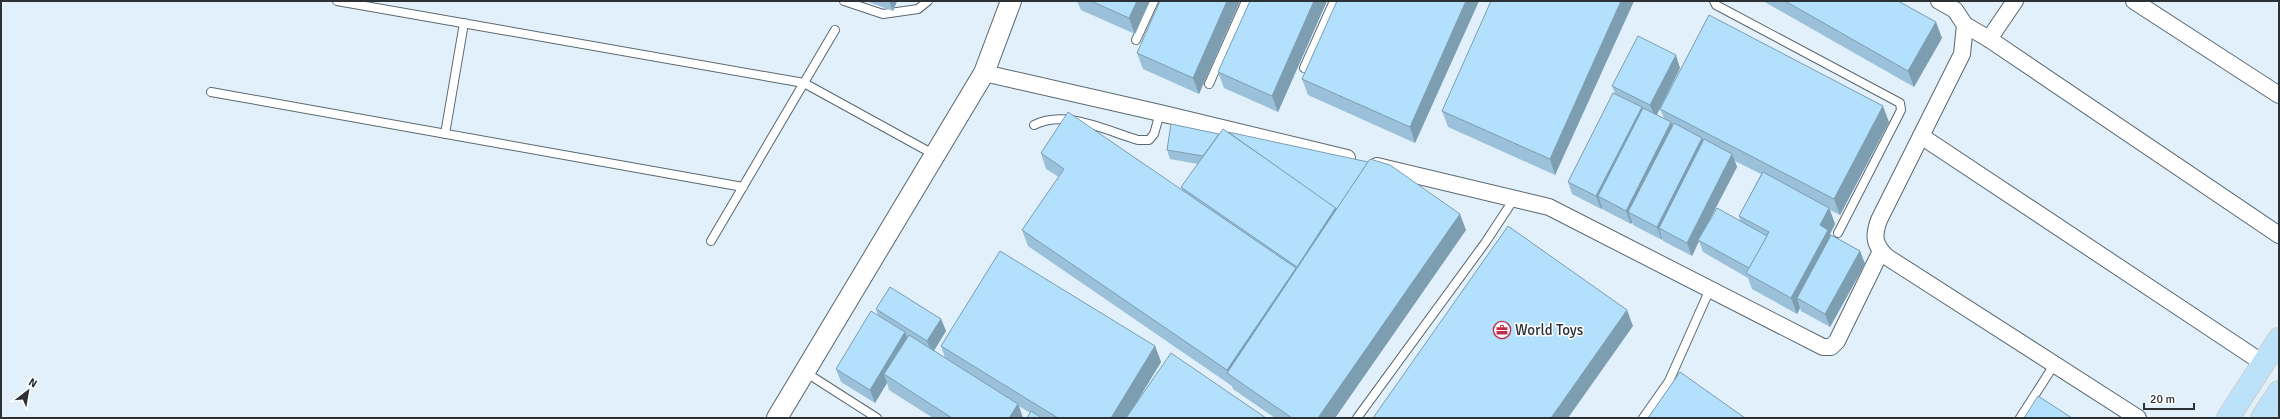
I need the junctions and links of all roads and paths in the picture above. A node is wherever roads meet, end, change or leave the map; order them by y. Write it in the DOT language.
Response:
graph roads {
  1 [pos="337,1"];
  2 [pos="844,1"];
  3 [pos="928,1"];
  4 [pos="1012,1"];
  5 [pos="1154,1"];
  6 [pos="1246,1"];
  7 [pos="1334,1"];
  8 [pos="1714,1"];
  9 [pos="1938,1"];
  10 [pos="2015,1"];
  11 [pos="2134,1"];
  12 [pos="464,24"];
  13 [pos="1965,25"];
  14 [pos="835,30"];
  15 [pos="1989,39"];
  16 [pos="1136,40"];
  17 [pos="1304,68"];
  18 [pos="984,73"];
  19 [pos="804,83"];
  20 [pos="1209,84"];
  21 [pos="211,92"];
  22 [pos="2279,95"];
  23 [pos="1160,113"];
  24 [pos="1034,125"];
  25 [pos="445,134"];
  26 [pos="1921,136"];
  27 [pos="935,155"];
  28 [pos="743,187"];
  29 [pos="1514,199"];
  30 [pos="1838,233"];
  31 [pos="2279,235"];
  32 [pos="711,241"];
  33 [pos="1881,251"];
  34 [pos="1710,288"];
  35 [pos="2279,339"];
  36 [pos="2263,363"];
  37 [pos="2054,365"];
  38 [pos="805,371"];
  39 [pos="2279,392"];
  40 [pos="777,418"];
  41 [pos="878,418"];
  42 [pos="1357,418"];
  43 [pos="1643,418"];
  44 [pos="2020,418"];
  45 [pos="2138,418"];
  46 [pos="2228,418"];
  47 [pos="2262,418"];
  1 -- 12 [label="lane"];
  2 -- 3 [label="lane"];
  4 -- 18 [label="street"];
  5 -- 16 [label="lane"];
  6 -- 20 [label="lane"];
  7 -- 17 [label="lane"];
  8 -- 30 [label="lane"];
  9 -- 13 [label="street"];
  10 -- 15 [label="street"];
  11 -- 22 [label="street"];
  12 -- 19 [label="lane"];
  12 -- 25 [label="lane"];
  13 -- 15 [label="street"];
  13 -- 26 [label="street"];
  14 -- 19 [label="lane"];
  15 -- 31 [label="street"];
  18 -- 23 [label="street"];
  18 -- 27 [label="street"];
  19 -- 27 [label="lane"];
  19 -- 28 [label="lane"];
  21 -- 25 [label="lane"];
  23 -- 24 [label="lane"];
  23 -- 29 [label="street"];
  25 -- 28 [label="lane"];
  26 -- 33 [label="street"];
  26 -- 36 [label="street"];
  27 -- 38 [label="street"];
  28 -- 32 [label="lane"];
  29 -- 34 [label="street"];
  29 -- 42 [label="lane"];
  33 -- 34 [label="street"];
  33 -- 37 [label="street"];
  34 -- 43 [label="lane"];
  35 -- 36 [label="main road"];
  36 -- 46 [label="main road"];
  37 -- 44 [label="lane"];
  37 -- 45 [label="street"];
  38 -- 40 [label="street"];
  38 -- 41 [label="lane"];
  39 -- 47 [label="main road"];
}
